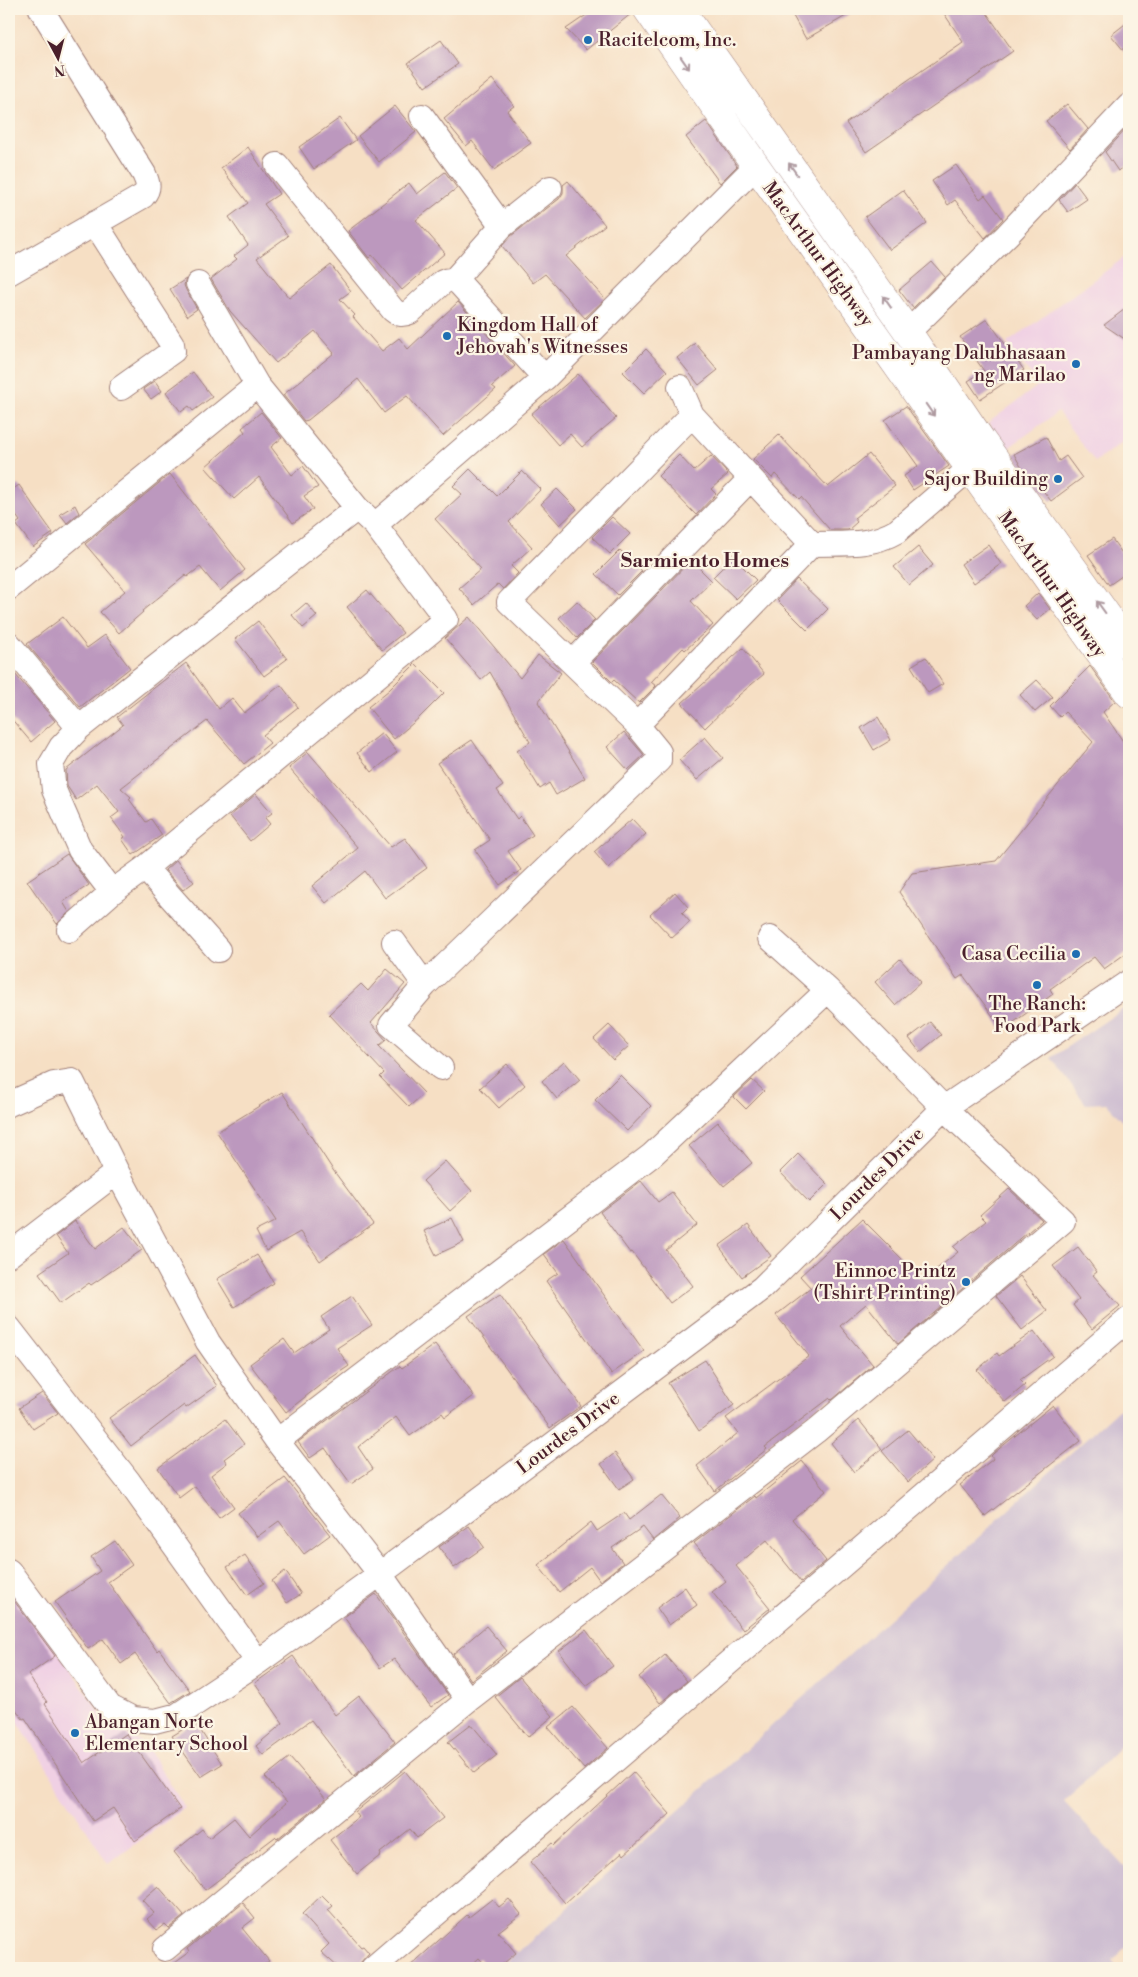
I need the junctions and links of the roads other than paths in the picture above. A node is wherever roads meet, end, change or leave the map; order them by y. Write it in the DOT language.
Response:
graph roads {
  1 [pos="41,9"];
  2 [pos="648,9"];
  3 [pos="680,9"];
  4 [pos="1129,106"];
  5 [pos="422,116"];
  6 [pos="277,165"];
  7 [pos="756,166"];
  8 [pos="550,188"];
  9 [pos="95,223"];
  10 [pos="502,226"];
  11 [pos="9,273"];
  12 [pos="454,280"];
  13 [pos="198,284"];
  14 [pos="908,332"];
  15 [pos="545,378"];
  16 [pos="257,385"];
  17 [pos="680,387"];
  18 [pos="121,388"];
  19 [pos="692,415"];
  20 [pos="979,459"];
  21 [pos="750,479"];
  22 [pos="357,508"];
  23 [pos="375,526"];
  24 [pos="812,544"];
  25 [pos="9,588"];
  26 [pos="9,644"];
  27 [pos="1129,646"];
  28 [pos="573,662"];
  29 [pos="1129,694"];
  30 [pos="637,725"];
  31 [pos="79,728"];
  32 [pos="146,868"];
  33 [pos="112,892"];
  34 [pos="69,930"];
  35 [pos="770,938"];
  36 [pos="394,942"];
  37 [pos="218,950"];
  38 [pos="1129,982"];
  39 [pos="425,985"];
  40 [pos="828,990"];
  41 [pos="441,1068"];
  42 [pos="9,1104"];
  43 [pos="944,1108"];
  44 [pos="117,1172"];
  45 [pos="9,1256"];
  46 [pos="1129,1319"];
  47 [pos="9,1328"];
  48 [pos="277,1441"];
  49 [pos="9,1570"];
  50 [pos="380,1574"];
  51 [pos="258,1662"];
  52 [pos="468,1700"];
  53 [pos="165,1949"];
  54 [pos="373,1968"];
  1 -- 9 [label="street"];
  2 -- 7 [label="highway, MacArthur Highway, one-way"];
  14 -- 3 [label="highway, MacArthur Highway, one-way"];
  4 -- 14 [label="street"];
  5 -- 10 [label="street"];
  6 -- 12 [label="street"];
  7 -- 15 [label="street"];
  7 -- 20 [label="highway, MacArthur Highway, one-way"];
  8 -- 10 [label="street"];
  9 -- 11 [label="street"];
  9 -- 18 [label="street"];
  10 -- 12 [label="street"];
  12 -- 15 [label="street"];
  13 -- 16 [label="street"];
  14 -- 20 [label="highway, MacArthur Highway"];
  15 -- 23 [label="street"];
  16 -- 22 [label="street"];
  16 -- 25 [label="street"];
  17 -- 19 [label="street"];
  19 -- 21 [label="street"];
  19 -- 28 [label="street"];
  20 -- 24 [label="street"];
  27 -- 20 [label="highway, MacArthur Highway, one-way"];
  20 -- 29 [label="highway, MacArthur Highway"];
  21 -- 24 [label="street"];
  21 -- 28 [label="street"];
  22 -- 23 [label="street"];
  22 -- 31 [label="street"];
  23 -- 32 [label="street"];
  24 -- 30 [label="street"];
  26 -- 31 [label="street"];
  28 -- 30 [label="street"];
  30 -- 39 [label="street"];
  31 -- 33 [label="street"];
  32 -- 33 [label="street"];
  32 -- 37 [label="street"];
  33 -- 34 [label="street"];
  35 -- 40 [label="street"];
  36 -- 39 [label="street"];
  38 -- 43 [label="street, Lourdes Drive"];
  39 -- 41 [label="street"];
  40 -- 43 [label="street"];
  40 -- 48 [label="street"];
  42 -- 44 [label="street"];
  43 -- 50 [label="street, Lourdes Drive"];
  43 -- 52 [label="street"];
  44 -- 45 [label="street"];
  44 -- 48 [label="street"];
  46 -- 54 [label="street"];
  47 -- 51 [label="street"];
  48 -- 50 [label="street"];
  49 -- 51 [label="street, Lourdes Drive"];
  50 -- 51 [label="street, Lourdes Drive"];
  50 -- 52 [label="street"];
  52 -- 53 [label="street"];
}
